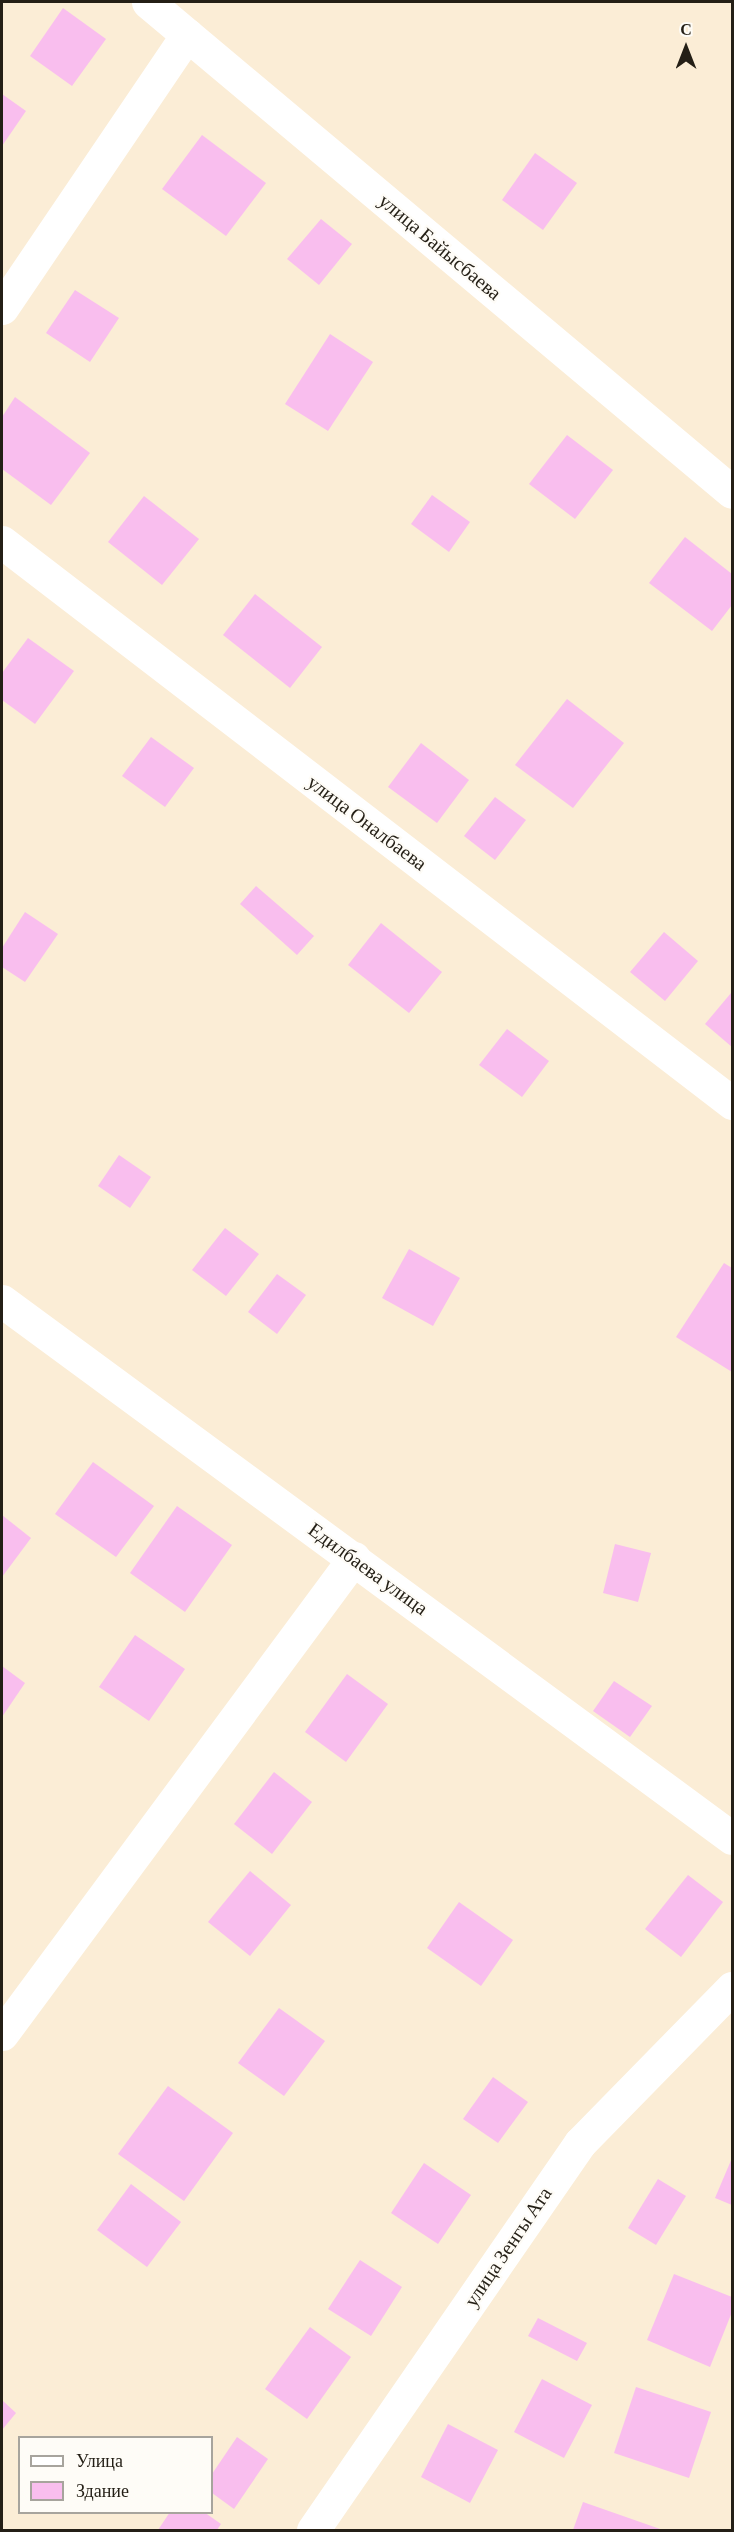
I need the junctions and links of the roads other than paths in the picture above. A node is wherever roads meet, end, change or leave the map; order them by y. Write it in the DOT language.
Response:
graph roads {
  1 [pos="148,2"];
  2 [pos="187,35"];
  3 [pos="2,308"];
  4 [pos="732,492"];
  5 [pos="2,542"];
  6 [pos="732,1103"];
  7 [pos="2,1301"];
  8 [pos="354,1558"];
  9 [pos="732,1838"];
  10 [pos="732,1988"];
  11 [pos="2,2034"];
  12 [pos="313,2530"];
  1 -- 2 [label="street, улица Байысбаева"];
  2 -- 3 [label="street"];
  2 -- 4 [label="street, улица Байысбаева"];
  5 -- 6 [label="street, улица Оналбаева"];
  7 -- 8 [label="street, Едилбаева улица"];
  8 -- 9 [label="street, Едилбаева улица"];
  8 -- 11 [label="street"];
  10 -- 12 [label="street, улица Зенгы Ата"];
}
